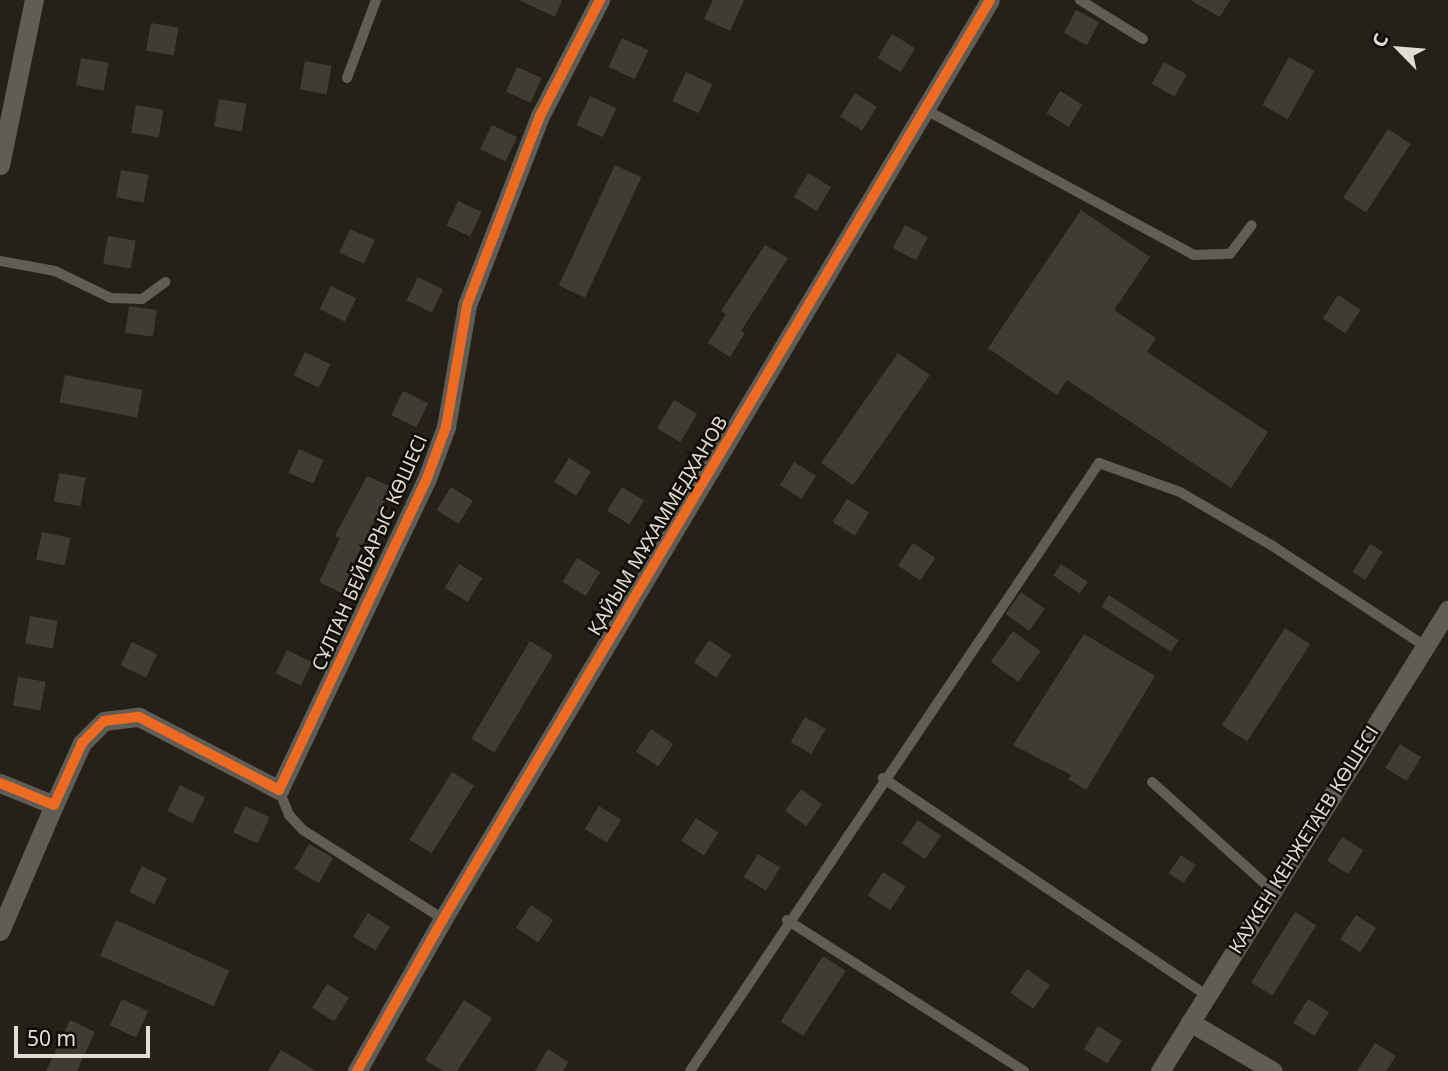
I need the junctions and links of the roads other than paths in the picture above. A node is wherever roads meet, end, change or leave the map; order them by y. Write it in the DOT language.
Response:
graph roads {
  1 [pos="34,0"];
  2 [pos="376,0"];
  3 [pos="600,0"];
  4 [pos="990,0"];
  5 [pos="1080,0"];
  6 [pos="1143,39"];
  7 [pos="347,78"];
  8 [pos="926,110"];
  9 [pos="0,164"];
  10 [pos="1251,225"];
  11 [pos="0,261"];
  12 [pos="165,282"];
  13 [pos="1448,610"];
  14 [pos="1425,646"];
  15 [pos="883,778"];
  16 [pos="1152,782"];
  17 [pos="0,783"];
  18 [pos="279,790"];
  19 [pos="54,805"];
  20 [pos="1273,891"];
  21 [pos="443,919"];
  22 [pos="787,920"];
  23 [pos="0,931"];
  24 [pos="1206,995"];
  25 [pos="1190,1023"];
  26 [pos="357,1071"];
  27 [pos="690,1071"];
  28 [pos="1024,1071"];
  29 [pos="1160,1071"];
  30 [pos="1273,1071"];
  1 -- 9 [label="street"];
  2 -- 7 [label="lane"];
  3 -- 18 [label="street, СҰЛТАН БЕЙБАРЫС КӨШЕСІ"];
  4 -- 8 [label="street, ҚАЙЫМ МҰХАММЕДХАНОВ"];
  5 -- 6 [label="lane"];
  8 -- 10 [label="lane"];
  8 -- 21 [label="street, ҚАЙЫМ МҰХАММЕДХАНОВ"];
  11 -- 12 [label="lane"];
  13 -- 14 [label="street, КАУКЕН КЕНЖЕТАЕВ КӨШЕСІ"];
  14 -- 15 [label="lane"];
  14 -- 20 [label="street, КАУКЕН КЕНЖЕТАЕВ КӨШЕСІ"];
  15 -- 22 [label="lane"];
  15 -- 24 [label="lane"];
  16 -- 20 [label="lane"];
  17 -- 19 [label="street"];
  18 -- 19 [label="street"];
  18 -- 21 [label="lane"];
  19 -- 23 [label="street"];
  20 -- 24 [label="street, КАУКЕН КЕНЖЕТАЕВ КӨШЕСІ"];
  21 -- 26 [label="street, ҚАЙЫМ МҰХАММЕДХАНОВ"];
  22 -- 27 [label="lane"];
  22 -- 28 [label="lane"];
  24 -- 25 [label="street, КАУКЕН КЕНЖЕТАЕВ КӨШЕСІ"];
  25 -- 29 [label="street, КАУКЕН КЕНЖЕТАЕВ КӨШЕСІ"];
  25 -- 30 [label="street"];
}
